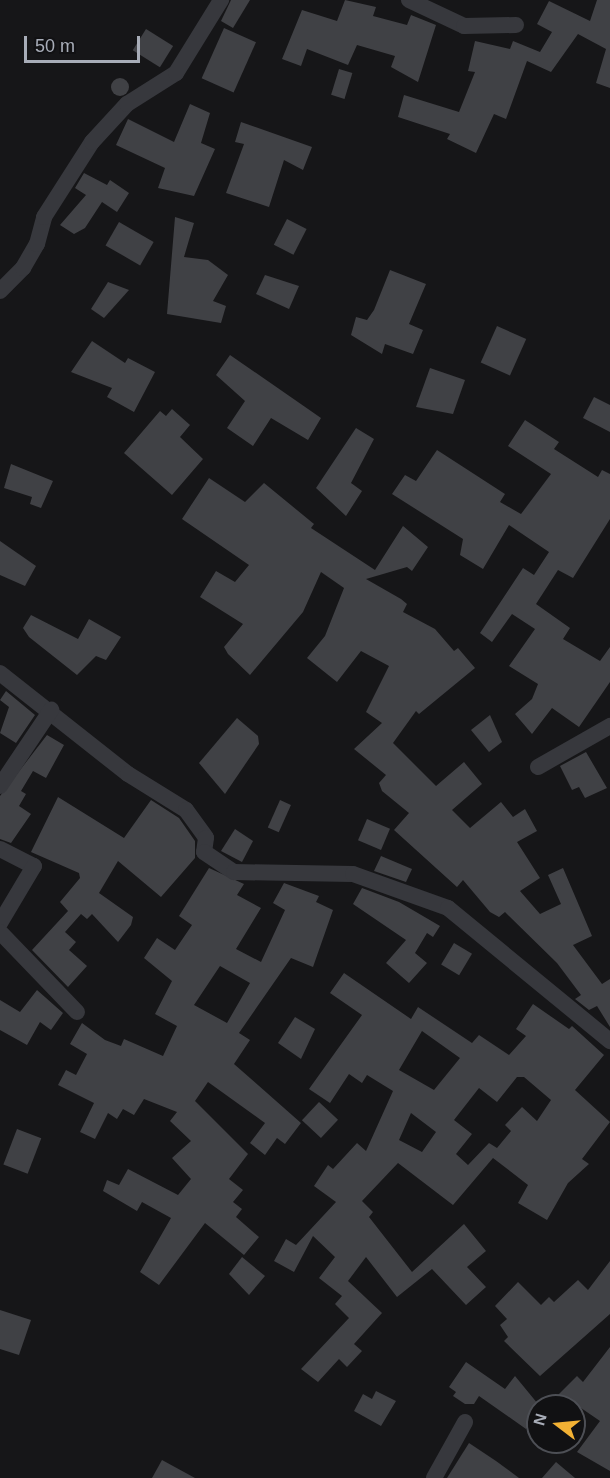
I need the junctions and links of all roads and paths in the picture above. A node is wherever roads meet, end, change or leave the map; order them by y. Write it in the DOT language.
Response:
graph roads {
  1 [pos="221,0"];
  2 [pos="409,0"];
  3 [pos="516,25"];
  4 [pos="0,291"];
  5 [pos="0,673"];
  6 [pos="51,710"];
  7 [pos="610,726"];
  8 [pos="538,767"];
  9 [pos="0,786"];
  10 [pos="0,849"];
  11 [pos="0,923"];
  12 [pos="0,932"];
  13 [pos="76,1012"];
  14 [pos="610,1041"];
  15 [pos="465,1422"];
  16 [pos="434,1478"];
  1 -- 4 [label="street"];
  2 -- 3 [label="street"];
  5 -- 6 [label="street"];
  6 -- 9 [label="street"];
  6 -- 14 [label="street"];
  7 -- 8 [label="street"];
  10 -- 11 [label="street"];
  12 -- 13 [label="street"];
  15 -- 16 [label="street"];
}
